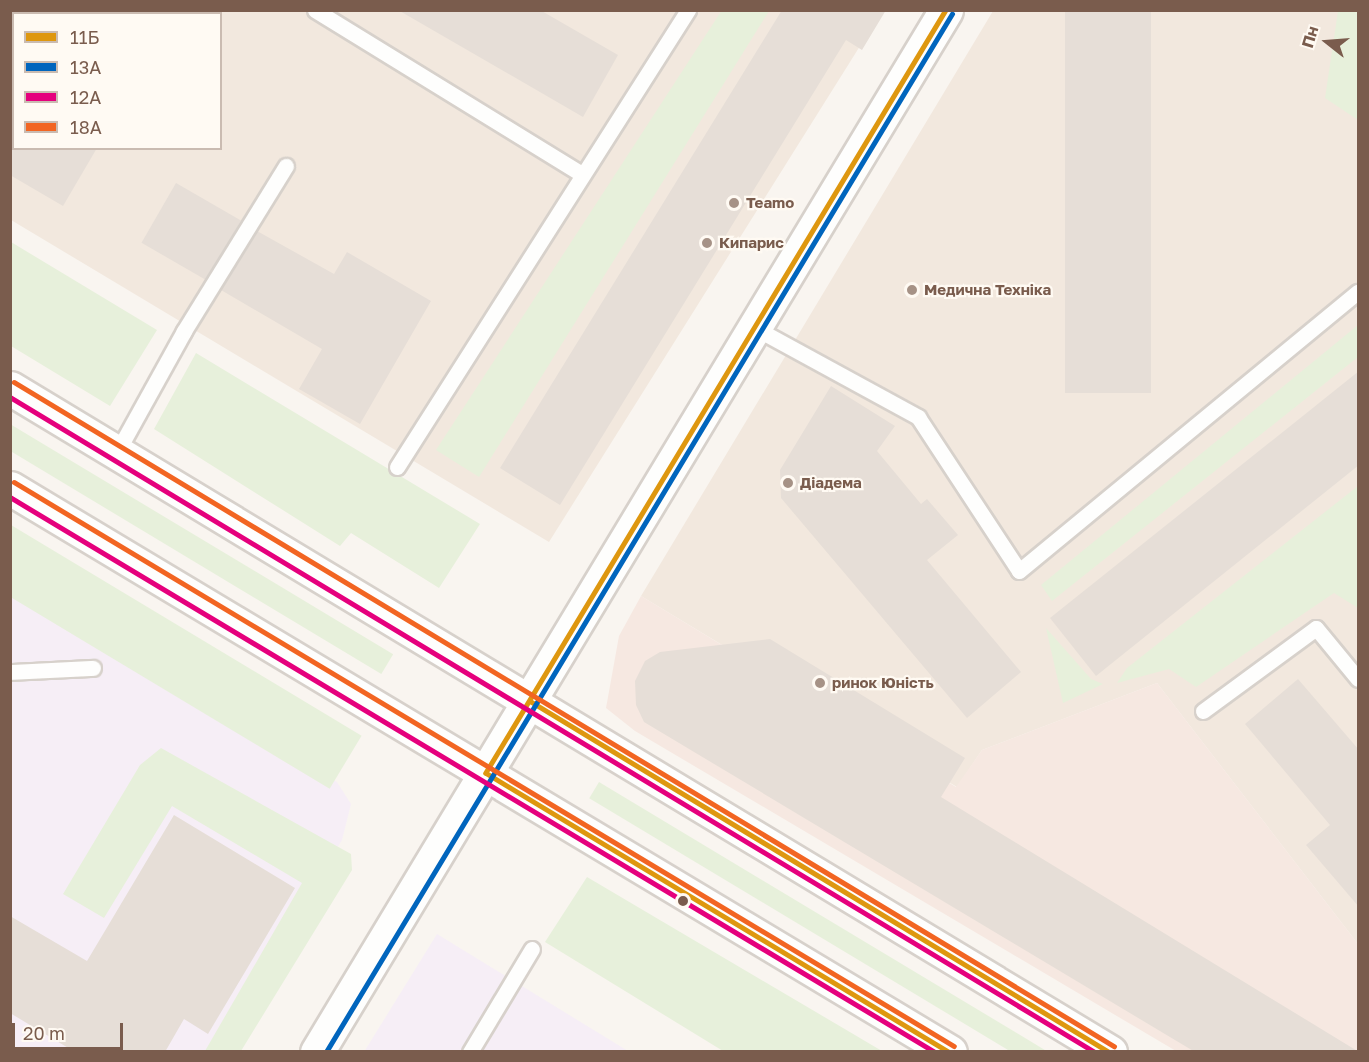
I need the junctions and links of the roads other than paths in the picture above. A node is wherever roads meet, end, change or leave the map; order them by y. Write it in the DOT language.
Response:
graph roads {
  1 [pos="315,10"];
  2 [pos="688,10"];
  3 [pos="946,10"];
  4 [pos="286,166"];
  5 [pos="582,174"];
  6 [pos="1359,292"];
  7 [pos="754,328"];
  8 [pos="10,388"];
  9 [pos="117,452"];
  10 [pos="397,467"];
  11 [pos="10,488"];
  12 [pos="93,668"];
  13 [pos="10,672"];
  14 [pos="1359,679"];
  15 [pos="530,701"];
  16 [pos="1203,711"];
  17 [pos="486,773"];
  18 [pos="532,949"];
  19 [pos="317,1052"];
  20 [pos="470,1052"];
  21 [pos="950,1052"];
  22 [pos="1110,1052"];
  1 -- 5 [label="lane"];
  2 -- 5 [label="lane"];
  3 -- 7 [label="main road"];
  4 -- 9 [label="lane"];
  5 -- 10 [label="lane"];
  6 -- 7 [label="lane"];
  7 -- 15 [label="main road"];
  8 -- 9 [label="main road"];
  9 -- 15 [label="main road"];
  11 -- 17 [label="main road"];
  12 -- 13 [label="lane"];
  14 -- 16 [label="lane"];
  15 -- 17 [label="main road"];
  15 -- 22 [label="main road"];
  17 -- 19 [label="main road"];
  17 -- 21 [label="main road"];
  18 -- 20 [label="lane"];
}
